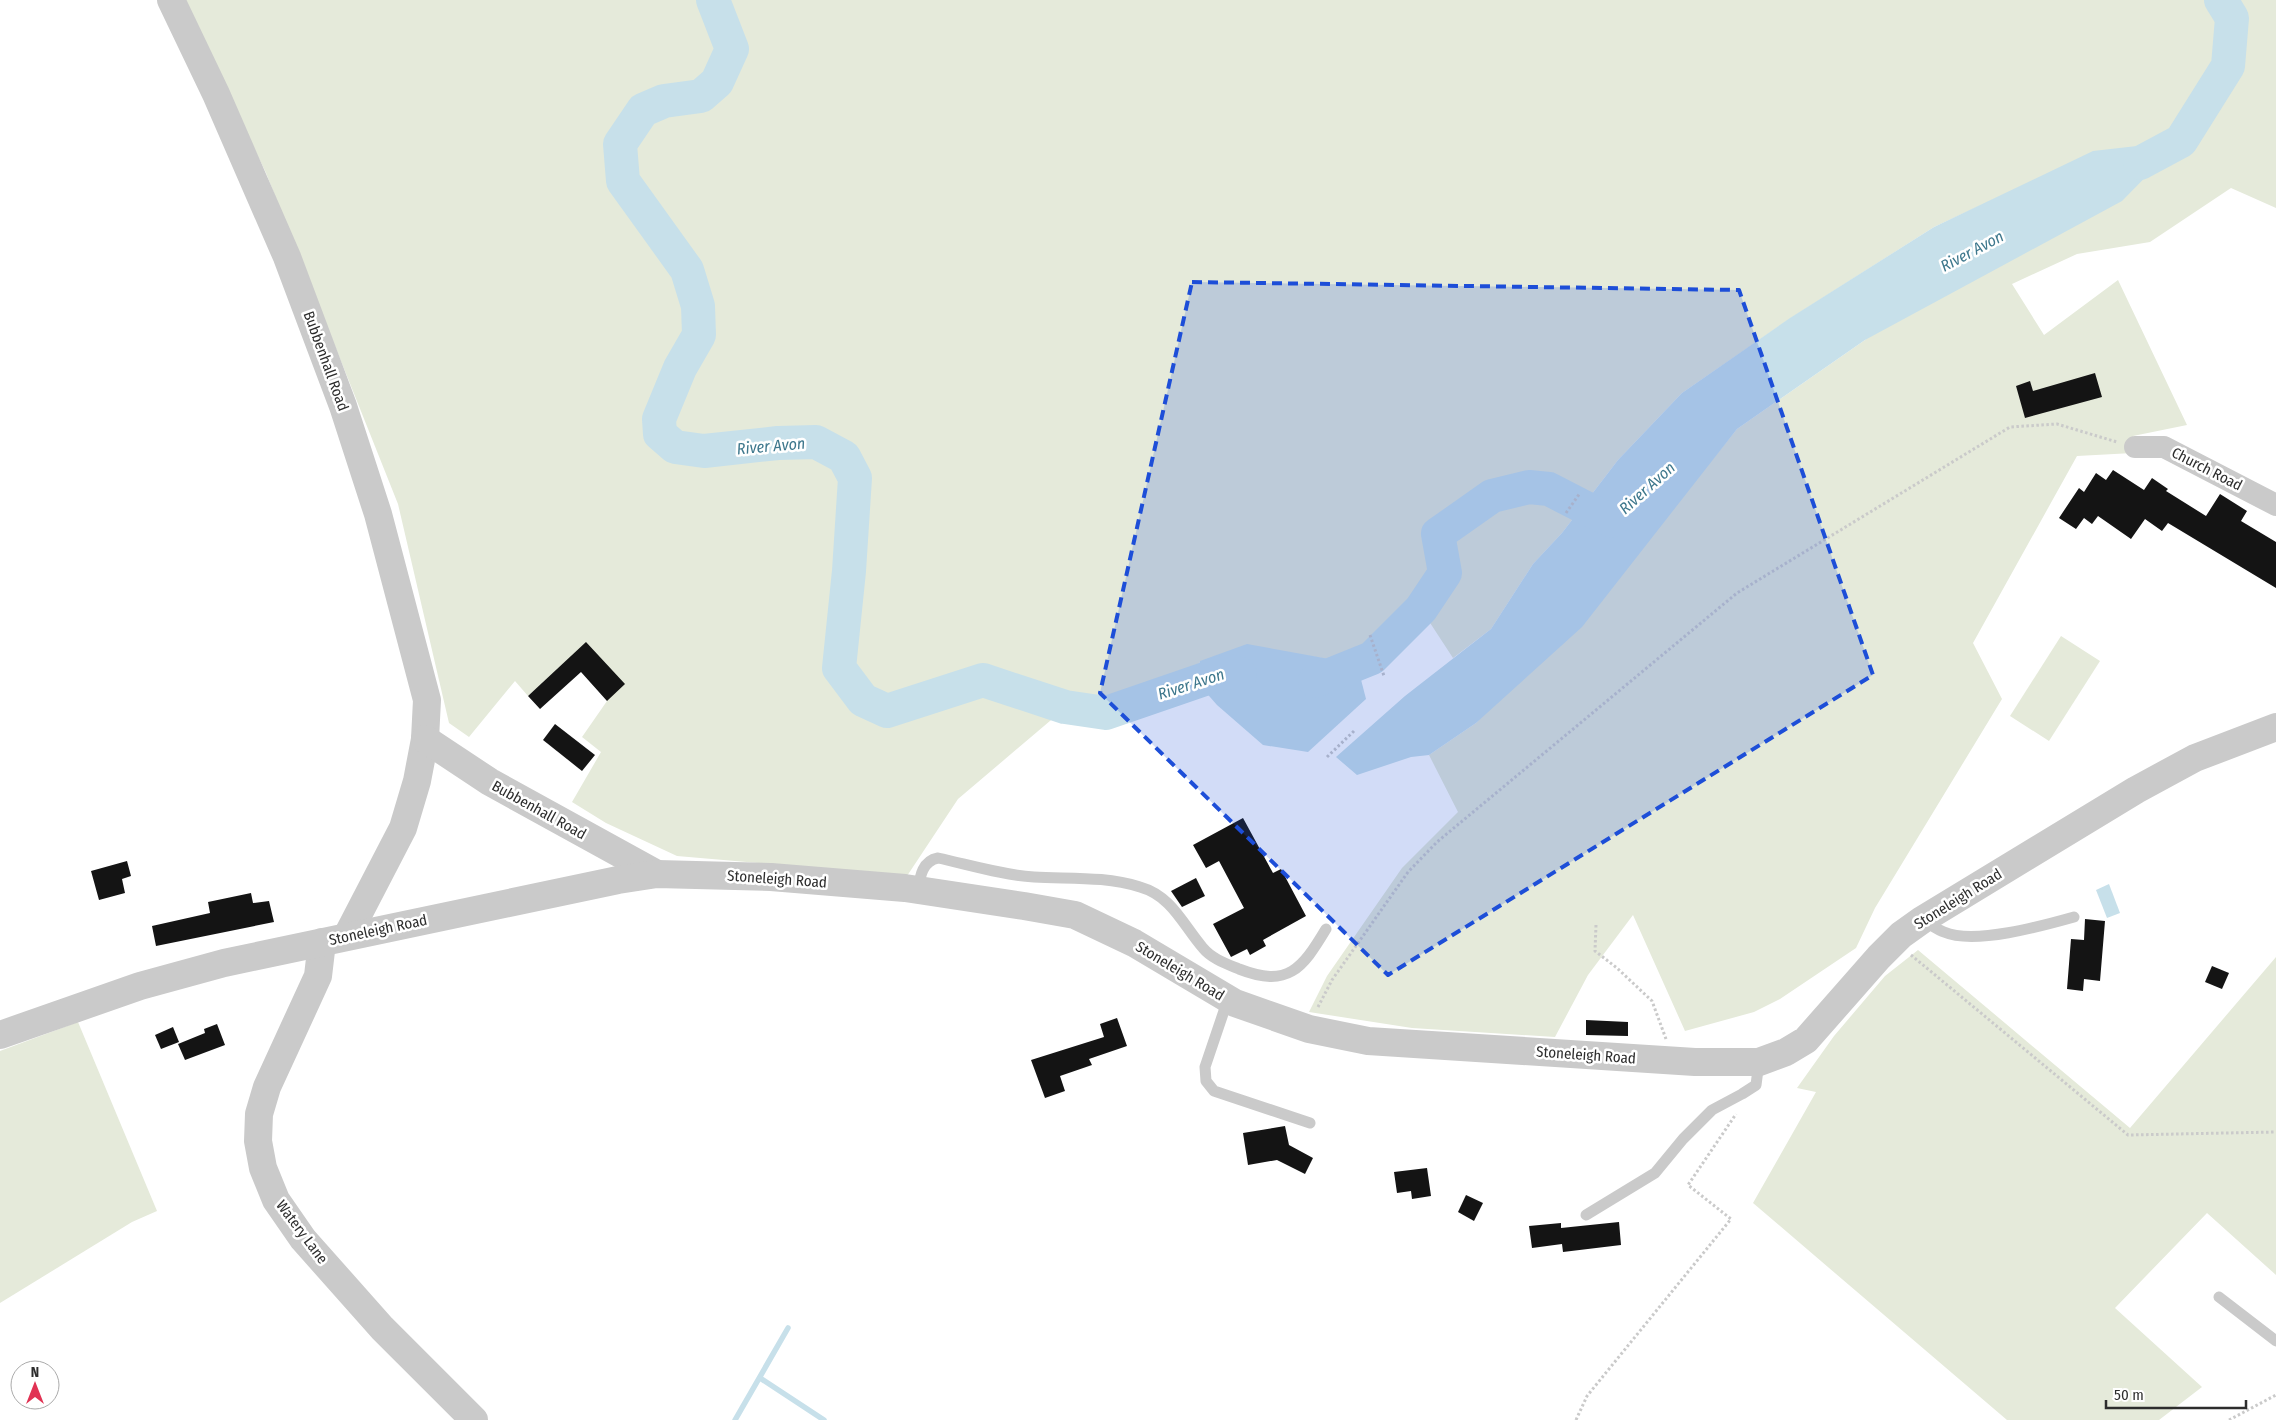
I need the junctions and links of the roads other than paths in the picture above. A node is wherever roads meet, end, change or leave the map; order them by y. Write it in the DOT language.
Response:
graph roads {
  1 [pos="172,0"];
  2 [pos="2135,447"];
  3 [pos="2276,504"];
  4 [pos="2276,727"];
  5 [pos="424,739"];
  6 [pos="657,874"];
  7 [pos="918,890"];
  8 [pos="2074,916"];
  9 [pos="1922,920"];
  10 [pos="1326,929"];
  11 [pos="335,939"];
  12 [pos="1228,999"];
  13 [pos="0,1035"];
  14 [pos="1759,1062"];
  15 [pos="1310,1123"];
  16 [pos="1586,1215"];
  17 [pos="2219,1297"];
  18 [pos="2276,1341"];
  19 [pos="474,1420"];
  1 -- 5 [label="street, Bubbenhall Road"];
  2 -- 3 [label="street, Church Road"];
  4 -- 9 [label="street, Stoneleigh Road"];
  5 -- 6 [label="street, Bubbenhall Road"];
  5 -- 11 [label="street, Bubbenhall Road"];
  6 -- 7 [label="street, Stoneleigh Road"];
  6 -- 11 [label="street, Stoneleigh Road"];
  7 -- 10 [label="lane"];
  7 -- 12 [label="street, Stoneleigh Road"];
  8 -- 9 [label="lane"];
  9 -- 14 [label="street, Stoneleigh Road"];
  11 -- 13 [label="street, Stoneleigh Road"];
  11 -- 19 [label="street, Watery Lane"];
  12 -- 14 [label="street, Stoneleigh Road"];
  12 -- 15 [label="lane"];
  14 -- 16 [label="lane"];
  17 -- 18 [label="lane"];
}
